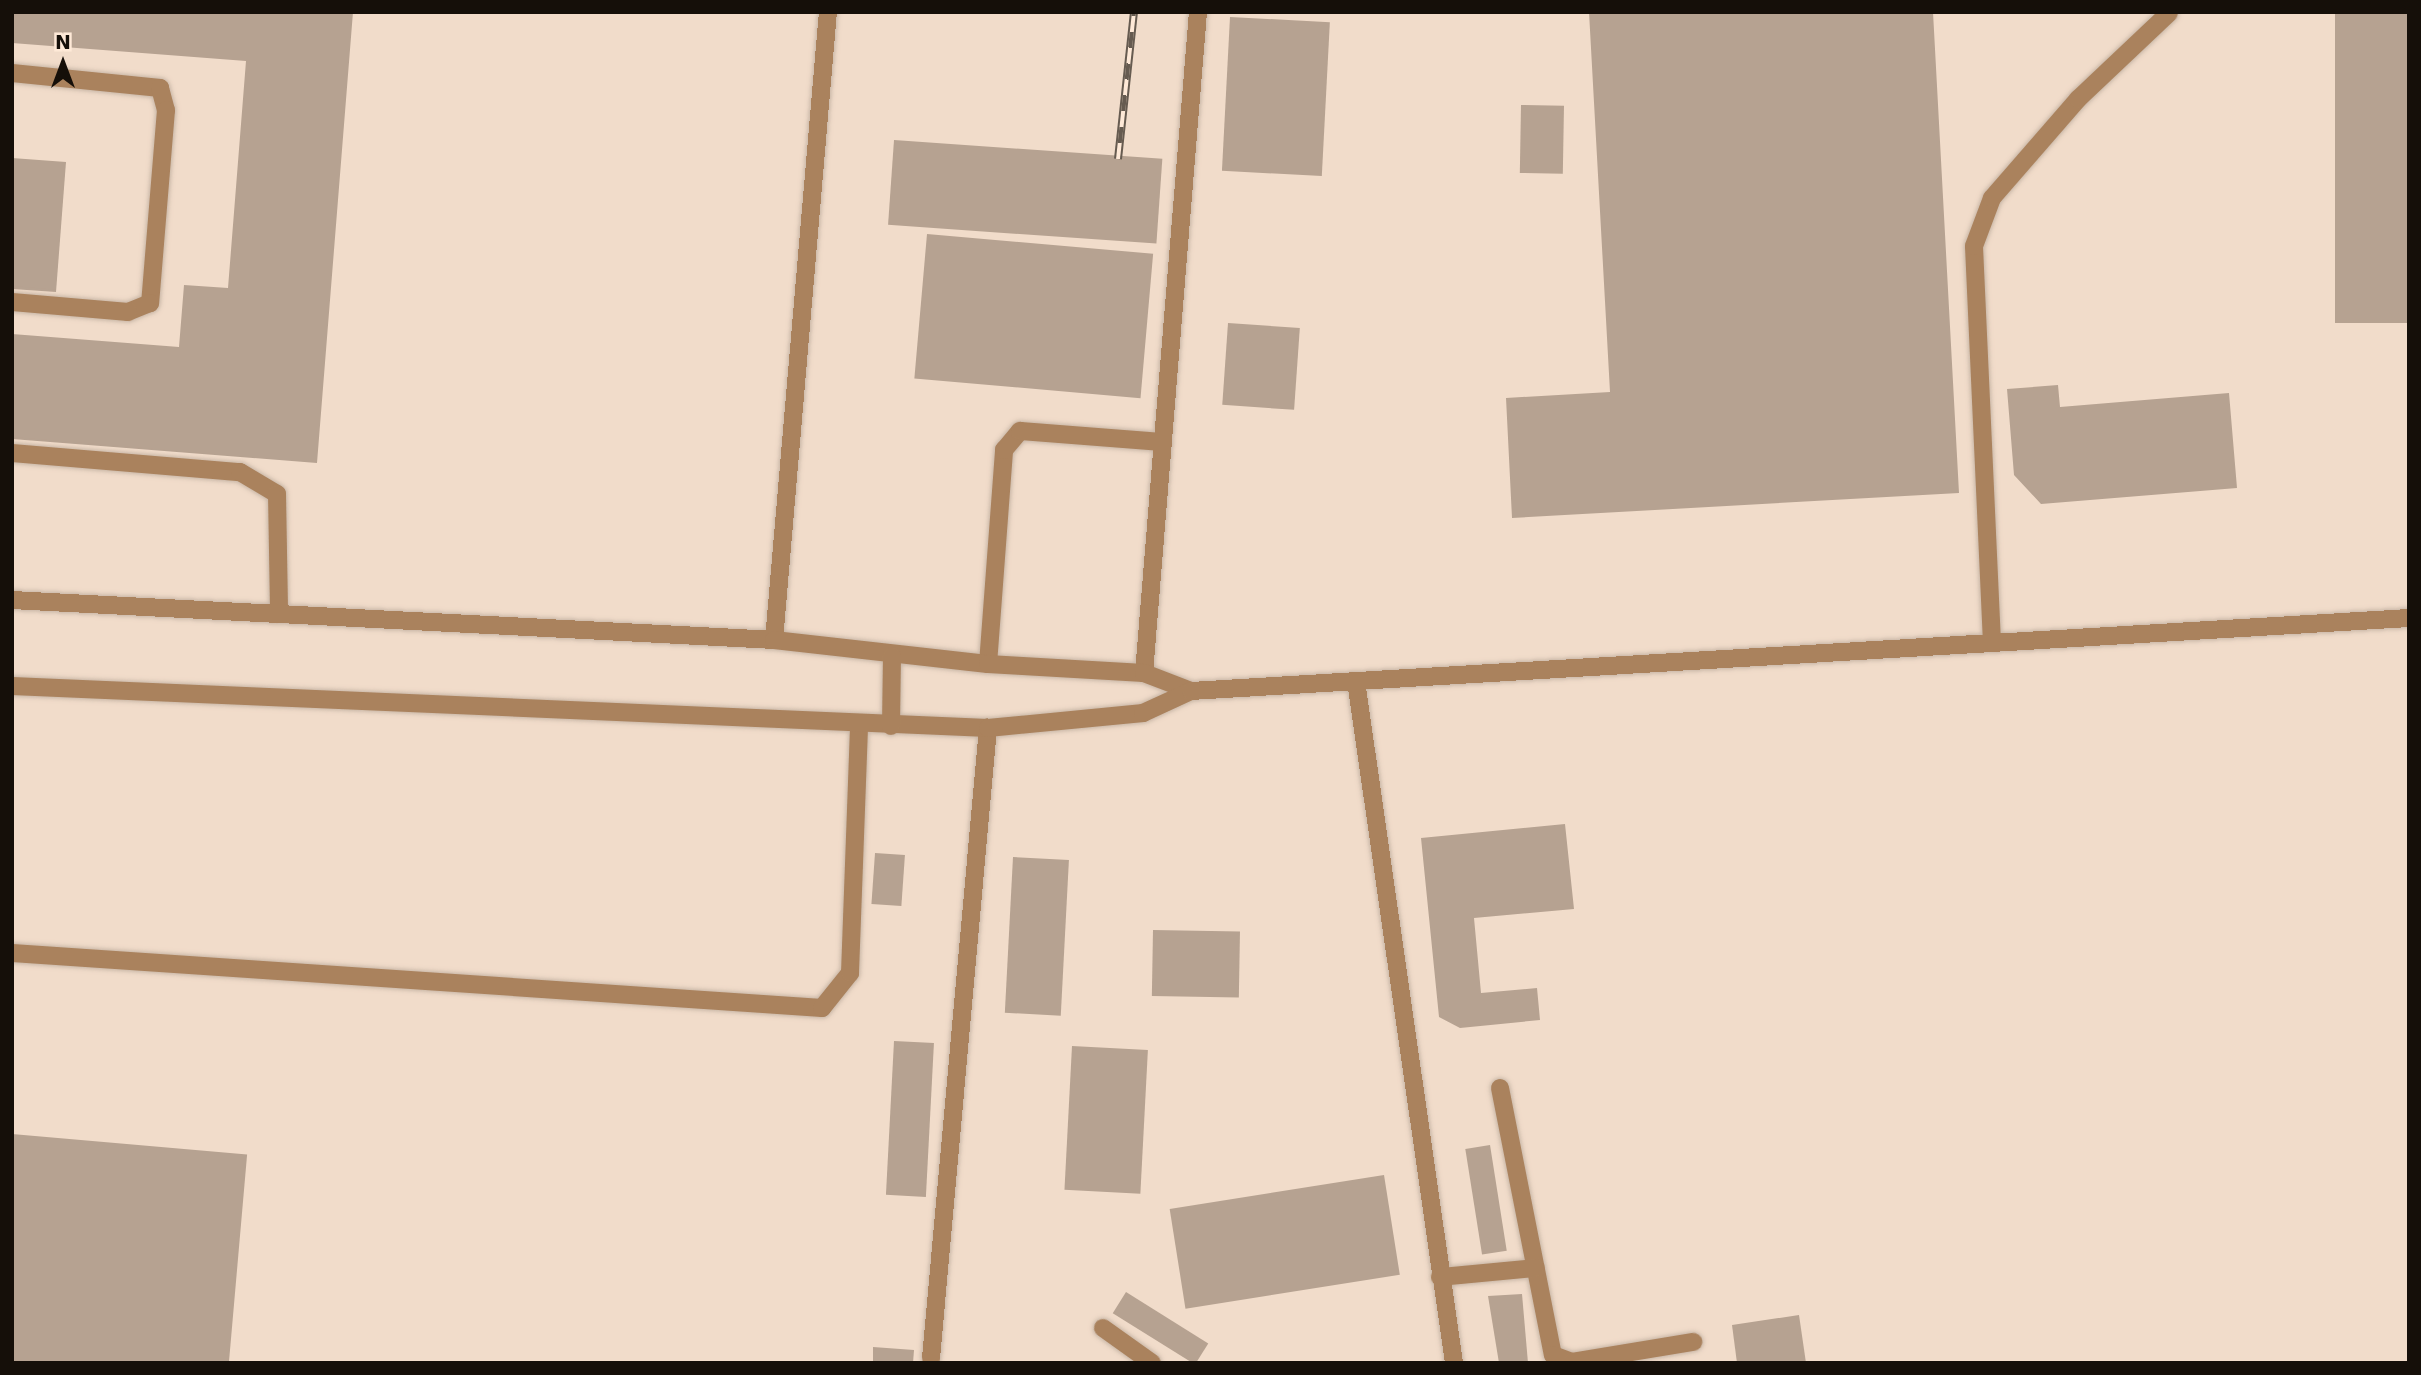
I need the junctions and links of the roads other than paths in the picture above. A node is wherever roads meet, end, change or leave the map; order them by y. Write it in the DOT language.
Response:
graph roads {
  1 [pos="828,12"];
  2 [pos="1198,12"];
  3 [pos="2169,13"];
  4 [pos="12,73"];
  5 [pos="12,302"];
  6 [pos="1163,442"];
  7 [pos="12,453"];
  8 [pos="12,600"];
  9 [pos="279,614"];
  10 [pos="2409,618"];
  11 [pos="774,640"];
  12 [pos="1992,643"];
  13 [pos="892,656"];
  14 [pos="988,664"];
  15 [pos="1144,673"];
  16 [pos="1356,681"];
  17 [pos="12,686"];
  18 [pos="1191,691"];
  19 [pos="859,726"];
  20 [pos="891,726"];
  21 [pos="988,728"];
  22 [pos="12,953"];
  23 [pos="1500,1088"];
  24 [pos="1536,1268"];
  25 [pos="1440,1277"];
  26 [pos="1103,1328"];
  27 [pos="1693,1342"];
  28 [pos="931,1358"];
  29 [pos="1152,1363"];
  30 [pos="1454,1363"];
  1 -- 11 [label="street"];
  2 -- 6 [label="street"];
  3 -- 12 [label="street"];
  4 -- 5 [label="street"];
  6 -- 14 [label="street"];
  6 -- 15 [label="street"];
  7 -- 9 [label="street"];
  8 -- 9 [label="street"];
  9 -- 11 [label="street"];
  10 -- 12 [label="street"];
  11 -- 13 [label="street"];
  12 -- 16 [label="street"];
  13 -- 14 [label="street"];
  13 -- 20 [label="street"];
  14 -- 15 [label="street"];
  15 -- 18 [label="street"];
  16 -- 18 [label="street"];
  16 -- 25 [label="street"];
  17 -- 19 [label="street"];
  18 -- 21 [label="street"];
  19 -- 20 [label="street"];
  19 -- 22 [label="street"];
  20 -- 21 [label="street"];
  21 -- 28 [label="street"];
  23 -- 24 [label="street"];
  24 -- 25 [label="street"];
  24 -- 27 [label="street"];
  25 -- 30 [label="street"];
  26 -- 29 [label="street"];
}
